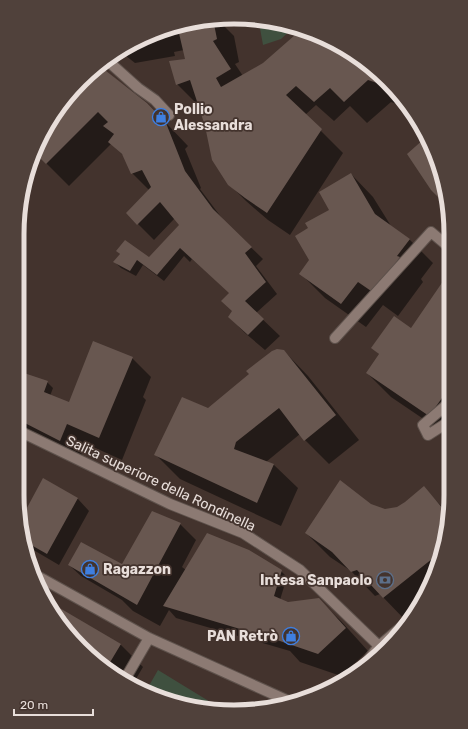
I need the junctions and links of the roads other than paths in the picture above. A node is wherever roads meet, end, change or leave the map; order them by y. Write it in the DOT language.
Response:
graph roads {
  1 [pos="111,64"];
  2 [pos="169,115"];
  3 [pos="444,243"];
  4 [pos="335,338"];
  5 [pos="444,407"];
  6 [pos="444,425"];
  7 [pos="24,433"];
  8 [pos="43,581"];
  9 [pos="149,638"];
  10 [pos="379,646"];
  11 [pos="127,676"];
  12 [pos="284,699"];
  1 -- 2 [label="street"];
  3 -- 4 [label="street"];
  5 -- 6 [label="street"];
  7 -- 10 [label="street, Salita superiore della Rondinella"];
  8 -- 9 [label="street"];
  9 -- 11 [label="street"];
  9 -- 12 [label="street"];
}
